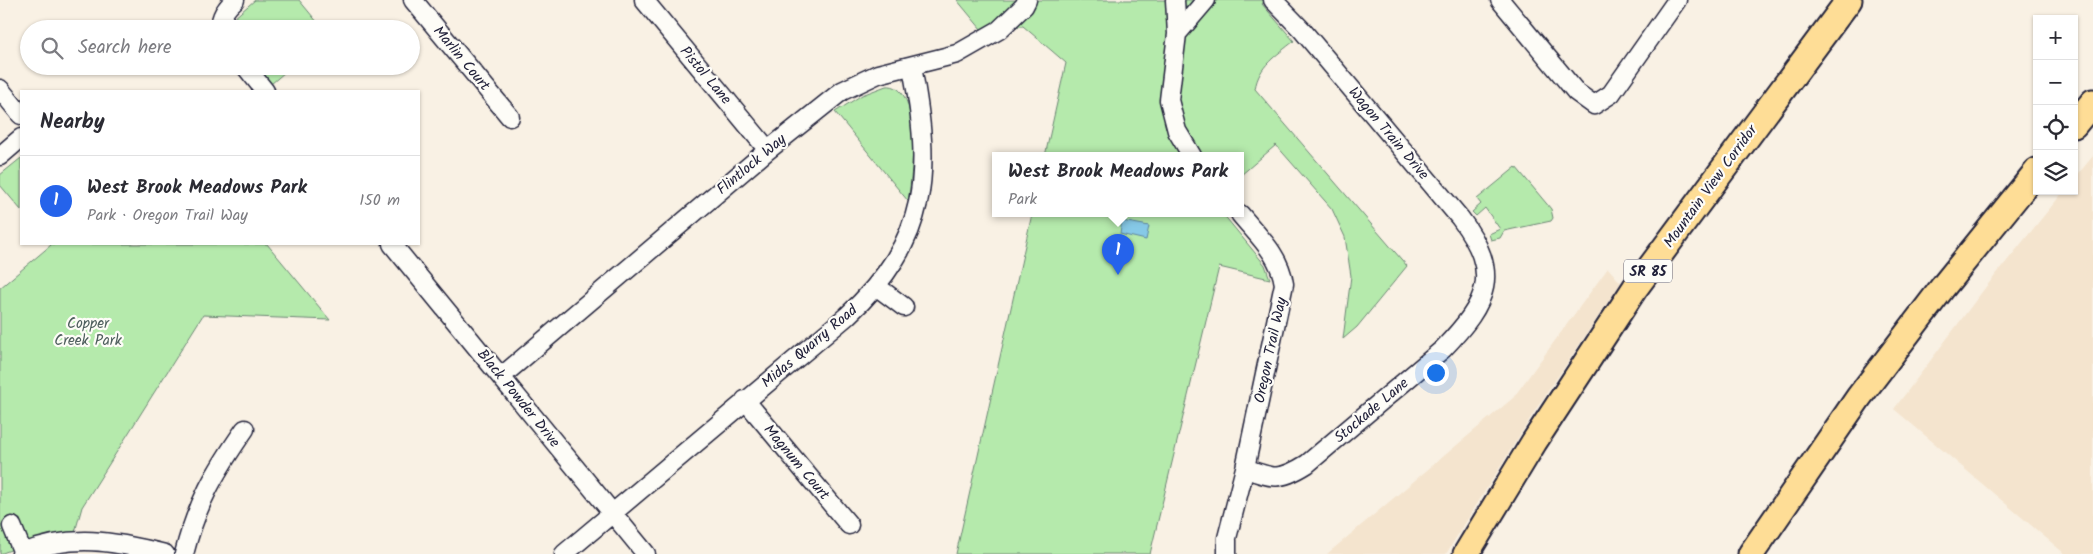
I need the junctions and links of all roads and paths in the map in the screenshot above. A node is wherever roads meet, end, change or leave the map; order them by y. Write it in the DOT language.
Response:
graph roads {
  1 [pos="236,0"];
  2 [pos="413,0"];
  3 [pos="644,0"];
  4 [pos="1027,0"];
  5 [pos="1174,0"];
  6 [pos="1206,0"];
  7 [pos="1273,0"];
  8 [pos="1500,0"];
  9 [pos="1678,0"];
  10 [pos="1849,0"];
  11 [pos="220,20"];
  12 [pos="1177,34"];
  13 [pos="912,67"];
  14 [pos="252,75"];
  15 [pos="0,89"];
  16 [pos="264,90"];
  17 [pos="2093,102"];
  18 [pos="20,113"];
  19 [pos="510,117"];
  20 [pos="2078,120"];
  21 [pos="20,139"];
  22 [pos="768,150"];
  23 [pos="1190,152"];
  24 [pos="0,156"];
  25 [pos="2033,176"];
  26 [pos="1242,217"];
  27 [pos="393,245"];
  28 [pos="1486,277"];
  29 [pos="876,286"];
  30 [pos="904,307"];
  31 [pos="502,376"];
  32 [pos="746,400"];
  33 [pos="245,429"];
  34 [pos="1245,468"];
  35 [pos="612,514"];
  36 [pos="849,525"];
  37 [pos="12,526"];
  38 [pos="22,554"];
  39 [pos="165,554"];
  40 [pos="184,554"];
  41 [pos="564,554"];
  42 [pos="646,554"];
  43 [pos="1226,554"];
  44 [pos="1466,554"];
  45 [pos="1751,554"];
  1 -- 11 [label="street"];
  2 -- 19 [label="street, Marlin Court"];
  3 -- 22 [label="street, Pistol Lane"];
  4 -- 13 [label="street, Flintlock Way"];
  5 -- 12 [label="street"];
  6 -- 12 [label="street"];
  7 -- 28 [label="street, Wagon Train Drive"];
  8 -- 9 [label="street"];
  10 -- 44 [label="highway, Mountain View Corridor / SR 85"];
  12 -- 23 [label="street"];
  13 -- 22 [label="street, Flintlock Way"];
  13 -- 29 [label="street, Midas Quarry Road"];
  14 -- 16 [label="street"];
  15 -- 18 [label="street"];
  17 -- 20 [label="highway"];
  21 -- 24 [label="street"];
  22 -- 31 [label="street, Flintlock Way"];
  25 -- 45 [label="highway"];
  26 -- 34 [label="street, Oregon Trail Way"];
  27 -- 31 [label="street, Black Powder Drive"];
  28 -- 34 [label="street, Stockade Lane"];
  29 -- 30 [label="street"];
  29 -- 32 [label="street, Midas Quarry Road"];
  31 -- 35 [label="street, Black Powder Drive"];
  32 -- 35 [label="street, Midas Quarry Road"];
  32 -- 36 [label="street, Magnum Court"];
  33 -- 40 [label="street"];
  34 -- 43 [label="street, Oregon Trail Way"];
  35 -- 41 [label="street, Midas Quarry Road"];
  35 -- 42 [label="street, Black Powder Drive"];
  37 -- 38 [label="street"];
  38 -- 39 [label="street"];
}
